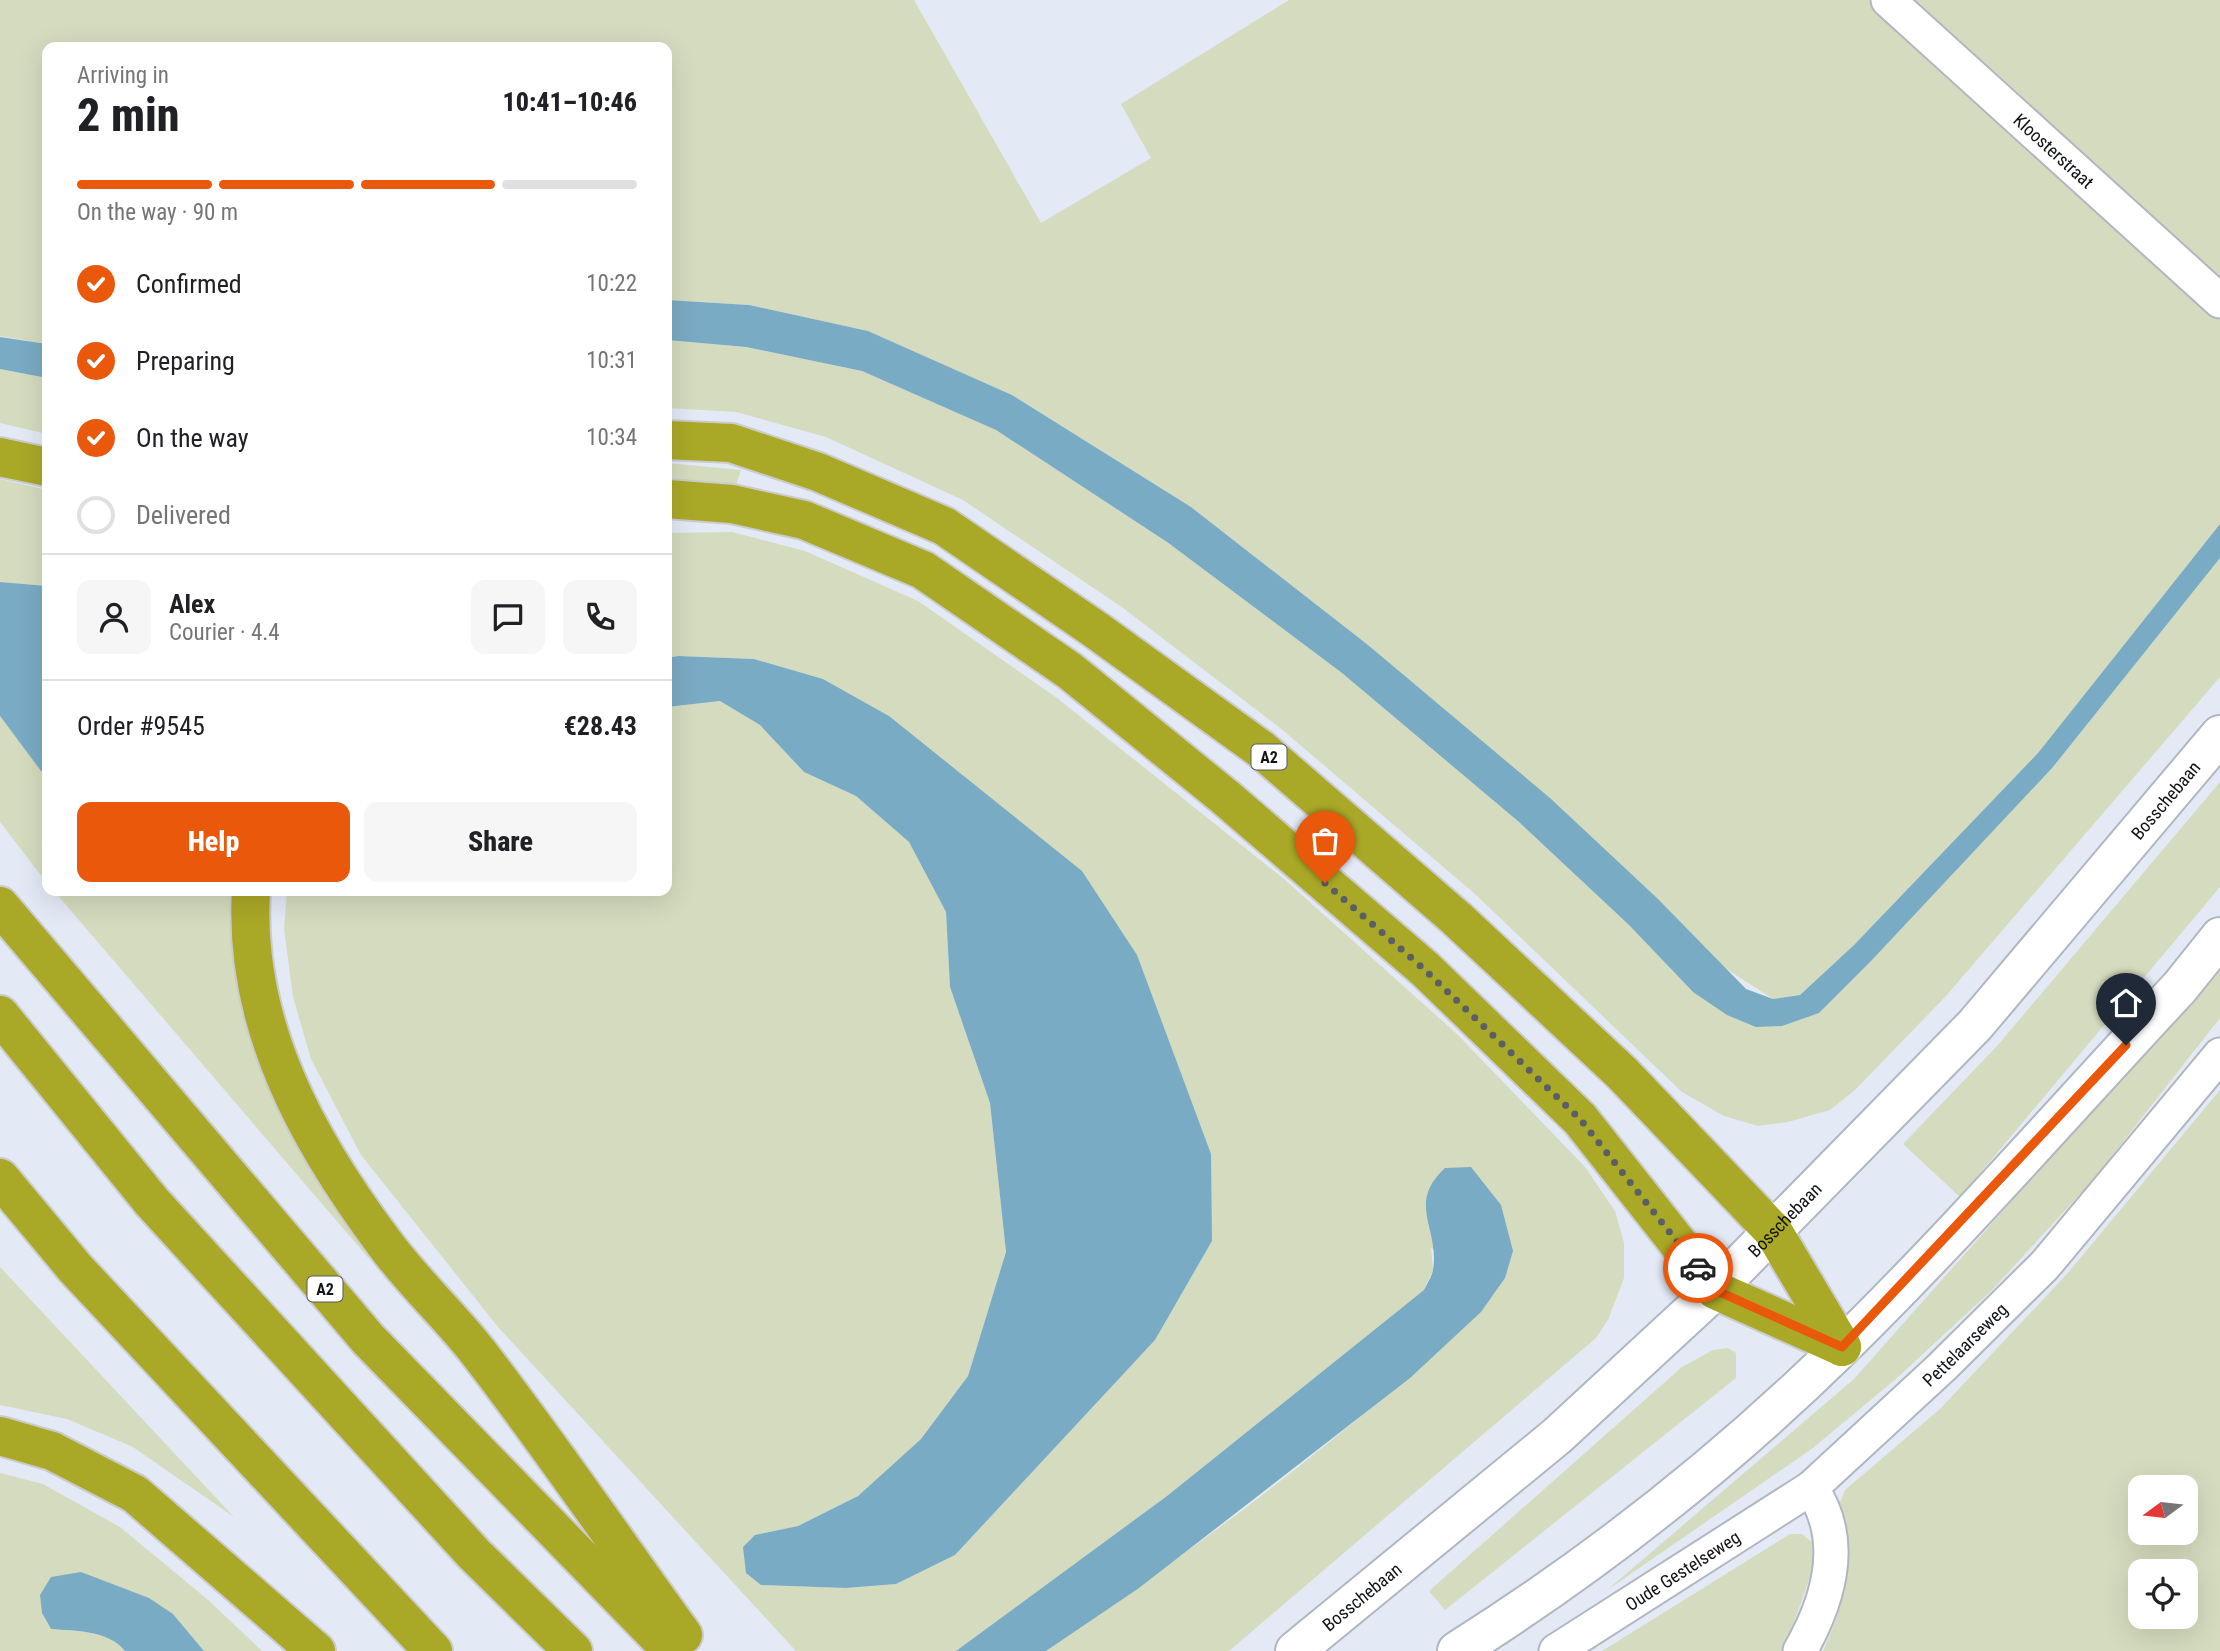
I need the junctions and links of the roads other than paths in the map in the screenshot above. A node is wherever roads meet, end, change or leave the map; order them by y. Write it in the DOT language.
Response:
graph roads {
  1 [pos="1888,0"];
  2 [pos="2220,301"];
  3 [pos="672,440"];
  4 [pos="0,457"];
  5 [pos="42,466"];
  6 [pos="672,499"];
  7 [pos="2220,735"];
  8 [pos="251,896"];
  9 [pos="0,906"];
  10 [pos="2220,937"];
  11 [pos="0,1015"];
  12 [pos="2220,1055"];
  13 [pos="0,1178"];
  14 [pos="1773,1231"];
  15 [pos="1715,1290"];
  16 [pos="1842,1347"];
  17 [pos="0,1436"];
  18 [pos="1811,1488"];
  19 [pos="316,1651"];
  20 [pos="433,1651"];
  21 [pos="573,1651"];
  22 [pos="673,1651"];
  23 [pos="695,1651"];
  24 [pos="1295,1651"];
  25 [pos="1457,1651"];
  26 [pos="1556,1651"];
  27 [pos="1800,1651"];
  1 -- 2 [label="street, Kloosterstraat"];
  3 -- 14 [label="highway, A2"];
  4 -- 5 [label="highway"];
  6 -- 15 [label="highway"];
  7 -- 14 [label="main road, Bosschebaan"];
  8 -- 23 [label="highway"];
  9 -- 22 [label="highway, A2"];
  10 -- 16 [label="main road"];
  11 -- 21 [label="highway"];
  12 -- 18 [label="street, Pettelaarseweg"];
  13 -- 20 [label="highway"];
  14 -- 15 [label="main road, Bosschebaan"];
  14 -- 16 [label="highway"];
  15 -- 16 [label="highway"];
  15 -- 24 [label="main road, Bosschebaan"];
  16 -- 25 [label="main road"];
  17 -- 19 [label="highway"];
  18 -- 26 [label="street, Oude Gestelseweg"];
  18 -- 27 [label="street"];
}
